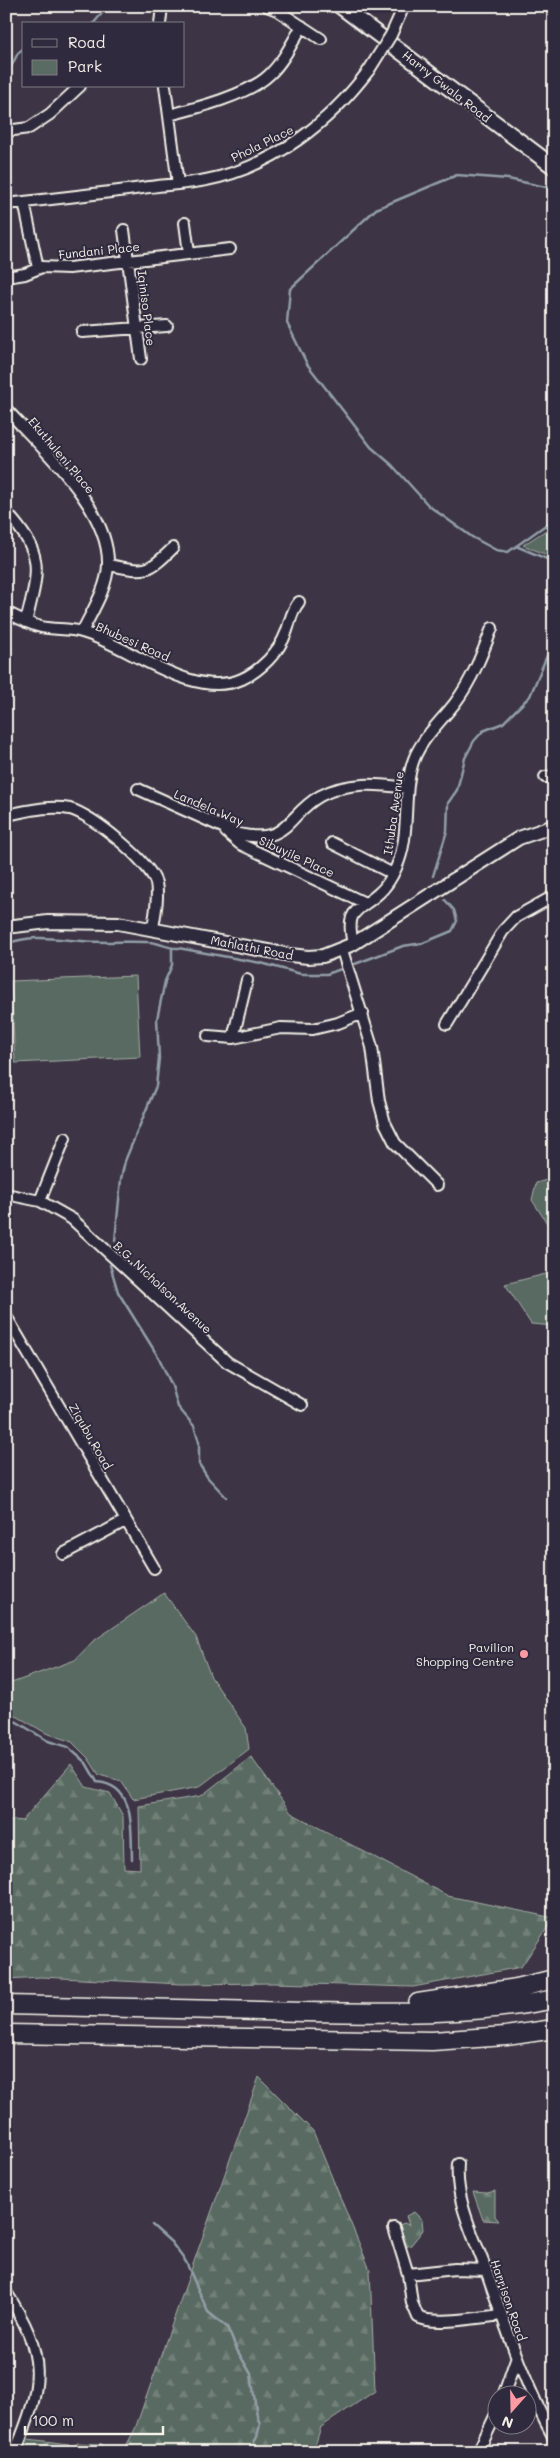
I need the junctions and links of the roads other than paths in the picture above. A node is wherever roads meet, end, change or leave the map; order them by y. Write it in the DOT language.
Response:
graph roads {
  1 [pos="162,6"];
  2 [pos="267,6"];
  3 [pos="340,6"];
  4 [pos="404,6"];
  5 [pos="160,22"];
  6 [pos="302,26"];
  7 [pos="320,39"];
  8 [pos="78,88"];
  9 [pos="165,88"];
  10 [pos="169,116"];
  11 [pos="6,131"];
  12 [pos="554,167"];
  13 [pos="178,184"];
  14 [pos="24,202"];
  15 [pos="6,204"];
  16 [pos="185,222"];
  17 [pos="124,230"];
  18 [pos="230,249"];
  19 [pos="189,253"];
  20 [pos="129,261"];
  21 [pos="38,268"];
  22 [pos="6,277"];
  23 [pos="167,326"];
  24 [pos="136,328"];
  25 [pos="82,332"];
  26 [pos="141,359"];
  27 [pos="6,409"];
  28 [pos="6,512"];
  29 [pos="173,548"];
  30 [pos="108,565"];
  31 [pos="299,602"];
  32 [pos="6,612"];
  33 [pos="26,622"];
  34 [pos="492,628"];
  35 [pos="82,632"];
  36 [pos="407,788"];
  37 [pos="138,789"];
  38 [pos="6,815"];
  39 [pos="554,826"];
  40 [pos="222,828"];
  41 [pos="332,843"];
  42 [pos="393,874"];
  43 [pos="554,896"];
  44 [pos="365,903"];
  45 [pos="6,927"];
  46 [pos="153,928"];
  47 [pos="347,947"];
  48 [pos="247,980"];
  49 [pos="363,1013"];
  50 [pos="447,1024"];
  51 [pos="208,1036"];
  52 [pos="233,1038"];
  53 [pos="65,1138"];
  54 [pos="436,1185"];
  55 [pos="6,1194"];
  56 [pos="40,1201"];
  57 [pos="6,1316"];
  58 [pos="302,1405"];
  59 [pos="126,1521"];
  60 [pos="63,1554"];
  61 [pos="154,1568"];
  62 [pos="554,1979"];
  63 [pos="554,1999"];
  64 [pos="6,2005"];
  65 [pos="358,2013"];
  66 [pos="554,2029"];
  67 [pos="6,2034"];
  68 [pos="506,2036"];
  69 [pos="554,2038"];
  70 [pos="458,2164"];
  71 [pos="394,2228"];
  72 [pos="486,2270"];
  73 [pos="408,2274"];
  74 [pos="6,2292"];
  75 [pos="501,2315"];
  76 [pos="516,2359"];
  77 [pos="507,2386"];
  78 [pos="525,2386"];
  79 [pos="538,2414"];
  80 [pos="488,2431"];
  81 [pos="554,2438"];
  82 [pos="15,2452"];
  83 [pos="478,2452"];
  1 -- 5 [label="street"];
  2 -- 6 [label="street"];
  3 -- 12 [label="main road, Harry Gwala Road"];
  4 -- 13 [label="street, Phola Place, bridge"];
  6 -- 7 [label="street"];
  6 -- 10 [label="street"];
  8 -- 11 [label="street"];
  9 -- 10 [label="street"];
  10 -- 13 [label="street"];
  13 -- 14 [label="street, Phola Place"];
  14 -- 15 [label="street, Phola Place"];
  14 -- 21 [label="street"];
  16 -- 19 [label="street"];
  17 -- 20 [label="street, Iqiniso Place"];
  18 -- 19 [label="street, Fundani Place"];
  19 -- 20 [label="street, Fundani Place"];
  20 -- 21 [label="street, Fundani Place"];
  20 -- 24 [label="street, Iqiniso Place"];
  21 -- 22 [label="street, Fundani Place"];
  23 -- 24 [label="street"];
  24 -- 25 [label="street"];
  24 -- 26 [label="street, Iqiniso Place"];
  27 -- 30 [label="street, Ekuthuleni Place"];
  28 -- 33 [label="street"];
  29 -- 30 [label="street"];
  30 -- 35 [label="street, Ekuthuleni Place"];
  31 -- 35 [label="street, Bhubesi Road"];
  32 -- 33 [label="street, Bhubesi Road"];
  33 -- 35 [label="street, Bhubesi Road"];
  34 -- 36 [label="street, Ithuba Avenue"];
  36 -- 40 [label="street, Landela Way"];
  36 -- 42 [label="street, Ithuba Avenue"];
  37 -- 40 [label="street, Landela Way"];
  38 -- 46 [label="street"];
  39 -- 47 [label="street, Mahlathi Road"];
  40 -- 44 [label="street, Sibuyile Place"];
  41 -- 42 [label="street"];
  42 -- 44 [label="street, Ithuba Avenue"];
  43 -- 50 [label="street"];
  44 -- 47 [label="street, Ithuba Avenue"];
  45 -- 46 [label="street, Mahlathi Road"];
  46 -- 47 [label="street, Mahlathi Road"];
  47 -- 49 [label="street, Ithuba Avenue"];
  48 -- 52 [label="street"];
  49 -- 52 [label="street"];
  49 -- 54 [label="street, Ithuba Avenue"];
  51 -- 52 [label="street"];
  53 -- 56 [label="street"];
  55 -- 56 [label="street, B.G. Nicholson Avenue"];
  56 -- 58 [label="street, B.G. Nicholson Avenue"];
  57 -- 59 [label="street, Ziqubu Road"];
  59 -- 60 [label="street"];
  59 -- 61 [label="street, Ziqubu Road"];
  62 -- 65 [label="highway"];
  63 -- 65 [label="highway"];
  64 -- 65 [label="highway"];
  66 -- 68 [label="highway"];
  67 -- 68 [label="highway"];
  68 -- 69 [label="highway"];
  70 -- 72 [label="street, Harrison Road"];
  71 -- 73 [label="street"];
  72 -- 73 [label="street"];
  72 -- 75 [label="street, Harrison Road"];
  73 -- 75 [label="street"];
  74 -- 82 [label="street"];
  75 -- 76 [label="street, Harrison Road"];
  76 -- 77 [label="street"];
  76 -- 78 [label="street, Harrison Road"];
  79 -- 81 [label="street, Harrison Road"];
  80 -- 83 [label="street"];
}
